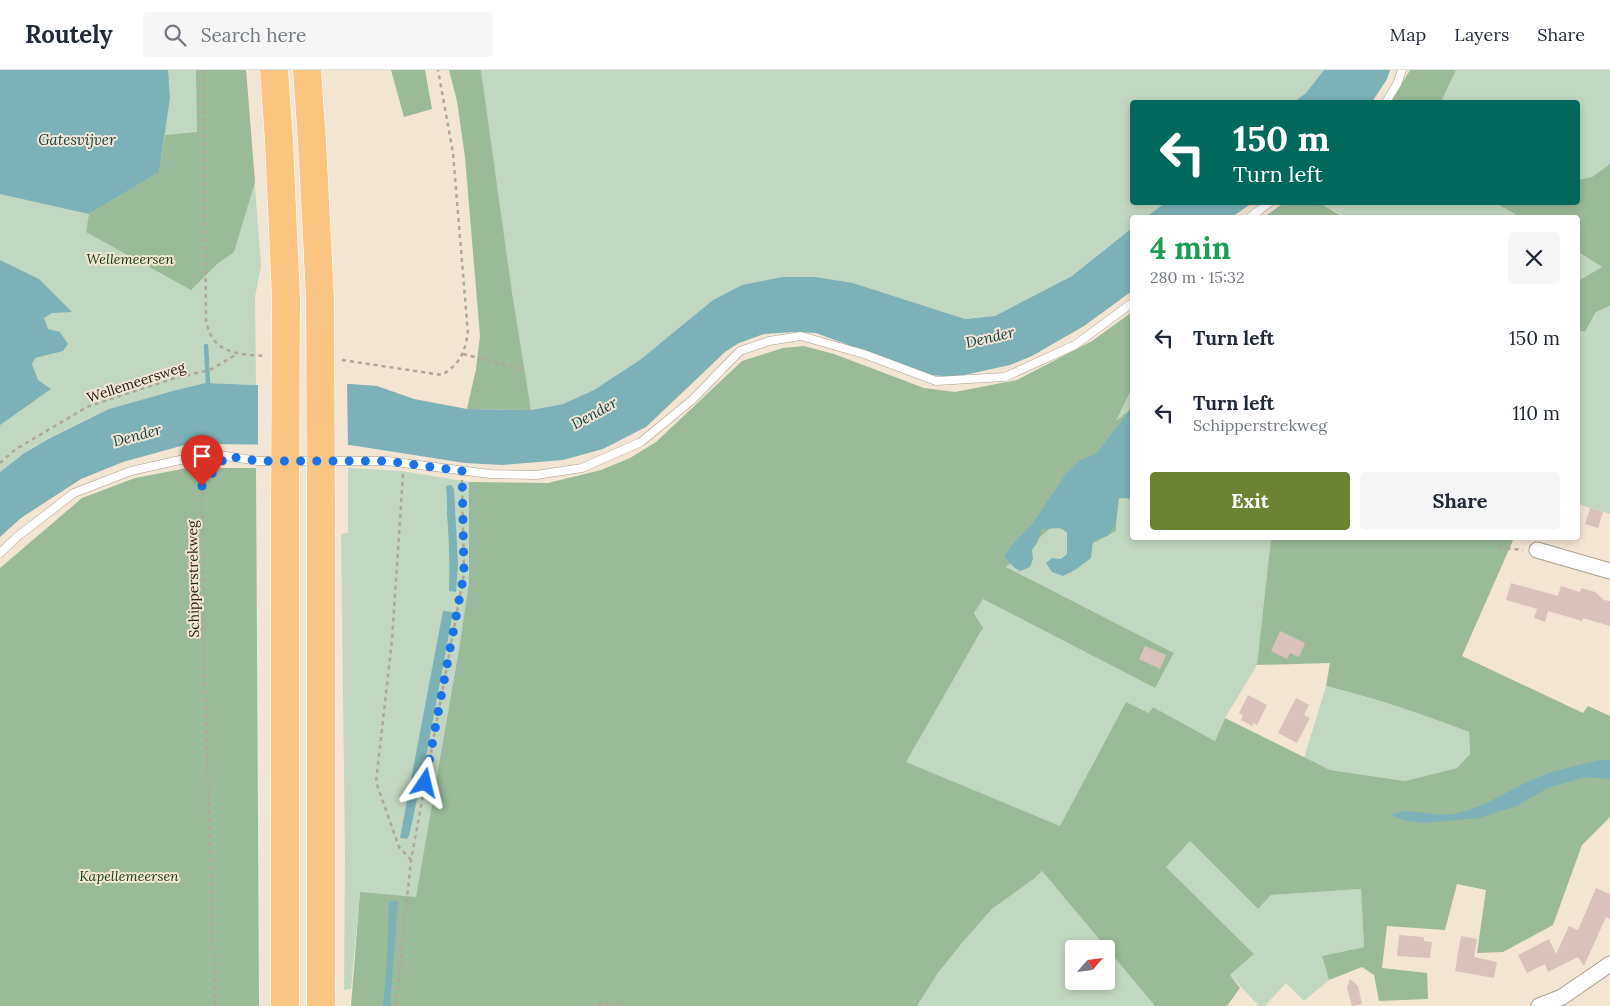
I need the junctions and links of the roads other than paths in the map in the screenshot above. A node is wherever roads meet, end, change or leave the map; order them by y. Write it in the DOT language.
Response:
graph roads {
  1 [pos="274,70"];
  2 [pos="307,70"];
  3 [pos="1402,70"];
  4 [pos="1387,100"];
  5 [pos="1266,205"];
  6 [pos="1253,215"];
  7 [pos="1130,304"];
  8 [pos="1537,550"];
  9 [pos="0,553"];
  10 [pos="1610,571"];
  11 [pos="1610,964"];
  12 [pos="285,1006"];
  13 [pos="321,1006"];
  14 [pos="1539,1006"];
  1 -- 12 [label="highway, bridge"];
  2 -- 13 [label="highway, bridge"];
  3 -- 4 [label="lane"];
  5 -- 6 [label="lane"];
  7 -- 9 [label="lane"];
  8 -- 10 [label="street"];
  11 -- 14 [label="street"];
}
